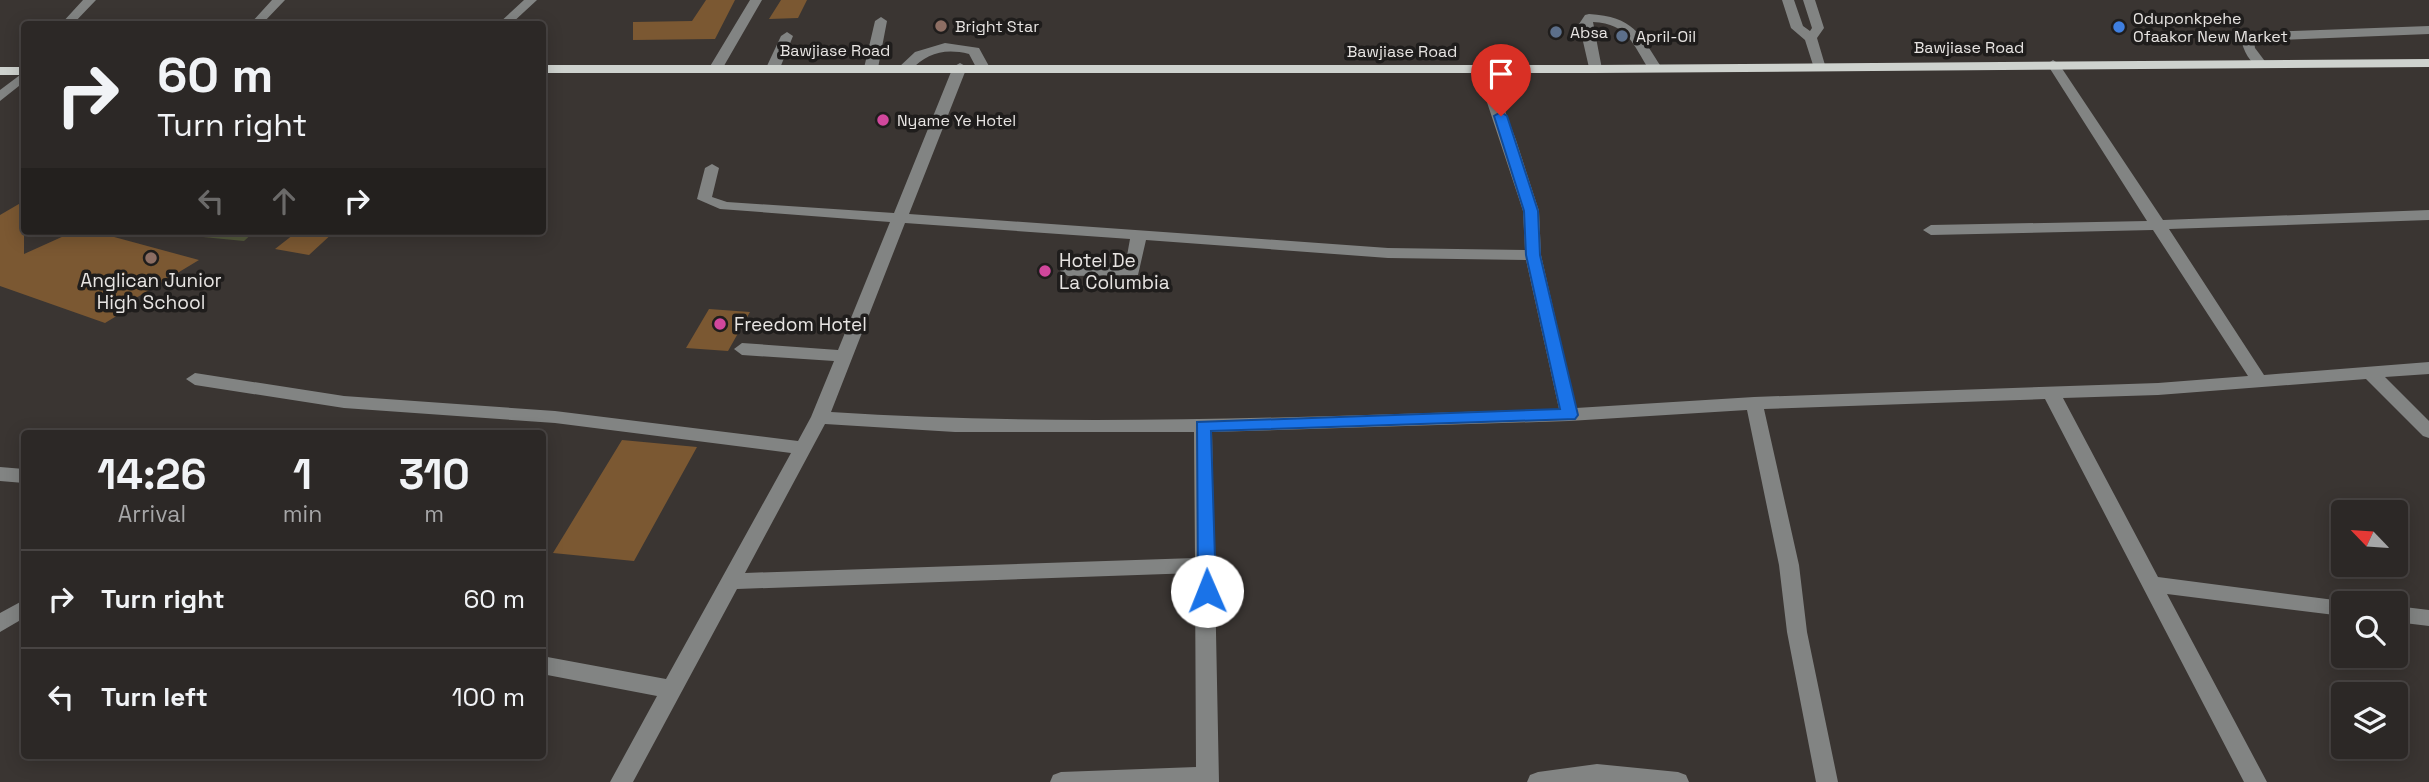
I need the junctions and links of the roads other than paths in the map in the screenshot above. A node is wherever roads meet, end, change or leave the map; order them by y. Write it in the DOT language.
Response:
graph roads {
  1 [pos="90,0"];
  2 [pos="279,0"];
  3 [pos="531,0"];
  4 [pos="756,0"];
  5 [pos="1788,0"];
  6 [pos="1809,0"];
  7 [pos="69,21"];
  8 [pos="259,21"];
  9 [pos="507,21"];
  10 [pos="881,21"];
  11 [pos="2429,30"];
  12 [pos="788,36"];
  13 [pos="1811,38"];
  14 [pos="2429,63"];
  15 [pos="2053,64"];
  16 [pos="2261,64"];
  17 [pos="1819,65"];
  18 [pos="960,67"];
  19 [pos="716,68"];
  20 [pos="773,68"];
  21 [pos="871,68"];
  22 [pos="905,68"];
  23 [pos="983,68"];
  24 [pos="1655,68"];
  25 [pos="546,69"];
  26 [pos="1483,69"];
  27 [pos="1595,69"];
  28 [pos="0,71"];
  29 [pos="21,73"];
  30 [pos="21,76"];
  31 [pos="0,97"];
  32 [pos="712,168"];
  33 [pos="2429,215"];
  34 [pos="897,220"];
  35 [pos="2160,225"];
  36 [pos="1931,230"];
  37 [pos="1139,235"];
  38 [pos="1533,255"];
  39 [pos="1068,271"];
  40 [pos="742,349"];
  41 [pos="845,356"];
  42 [pos="2429,368"];
  43 [pos="2369,372"];
  44 [pos="195,379"];
  45 [pos="2259,380"];
  46 [pos="2051,393"];
  47 [pos="1754,403"];
  48 [pos="1569,415"];
  49 [pos="820,417"];
  50 [pos="1203,426"];
  51 [pos="2429,432"];
  52 [pos="804,448"];
  53 [pos="0,474"];
  54 [pos="21,476"];
  55 [pos="1207,565"];
  56 [pos="733,581"];
  57 [pos="2152,584"];
  58 [pos="2331,606"];
  59 [pos="21,610"];
  60 [pos="2408,615"];
  61 [pos="2429,618"];
  62 [pos="0,624"];
  63 [pos="546,666"];
  64 [pos="673,690"];
  65 [pos="1208,780"];
  66 [pos="621,782"];
  67 [pos="1061,782"];
  68 [pos="1538,782"];
  69 [pos="1678,782"];
  70 [pos="1826,782"];
  71 [pos="2256,782"];
  1 -- 7 [label="street"];
  2 -- 8 [label="street"];
  3 -- 9 [label="street"];
  4 -- 19 [label="street"];
  5 -- 13 [label="street"];
  6 -- 13 [label="street"];
  10 -- 21 [label="street"];
  11 -- 16 [label="street"];
  12 -- 20 [label="street"];
  13 -- 17 [label="street"];
  14 -- 16 [label="main road, Bawjiase Road"];
  15 -- 16 [label="main road, Bawjiase Road"];
  15 -- 17 [label="main road, Bawjiase Road"];
  15 -- 35 [label="street"];
  17 -- 24 [label="main road, Bawjiase Road"];
  18 -- 22 [label="main road, Bawjiase Road"];
  18 -- 23 [label="main road, Bawjiase Road"];
  18 -- 34 [label="street"];
  19 -- 20 [label="main road, Bawjiase Road"];
  19 -- 25 [label="main road, Bawjiase Road"];
  20 -- 21 [label="main road, Bawjiase Road"];
  21 -- 22 [label="main road, Bawjiase Road"];
  22 -- 23 [label="street"];
  23 -- 26 [label="main road, Bawjiase Road"];
  24 -- 27 [label="main road, Bawjiase Road"];
  24 -- 27 [label="street"];
  26 -- 27 [label="main road, Bawjiase Road"];
  26 -- 38 [label="street"];
  28 -- 29 [label="main road"];
  30 -- 31 [label="street"];
  32 -- 34 [label="street"];
  33 -- 35 [label="street"];
  34 -- 37 [label="street"];
  34 -- 41 [label="street"];
  35 -- 36 [label="street"];
  35 -- 45 [label="street"];
  37 -- 38 [label="street"];
  37 -- 39 [label="street"];
  38 -- 48 [label="street"];
  40 -- 41 [label="street"];
  41 -- 49 [label="street"];
  42 -- 43 [label="street"];
  43 -- 45 [label="street"];
  43 -- 51 [label="street"];
  44 -- 52 [label="street"];
  45 -- 46 [label="street"];
  46 -- 47 [label="street"];
  46 -- 57 [label="street"];
  47 -- 48 [label="street"];
  47 -- 70 [label="street"];
  48 -- 50 [label="street"];
  49 -- 50 [label="street"];
  49 -- 52 [label="street"];
  50 -- 55 [label="street"];
  52 -- 56 [label="street"];
  53 -- 54 [label="street"];
  55 -- 56 [label="street"];
  55 -- 65 [label="street"];
  56 -- 64 [label="street"];
  57 -- 58 [label="street"];
  57 -- 71 [label="street"];
  59 -- 62 [label="street"];
  60 -- 61 [label="street"];
  63 -- 64 [label="street"];
  64 -- 66 [label="street"];
  65 -- 67 [label="street"];
  68 -- 69 [label="street"];
}
